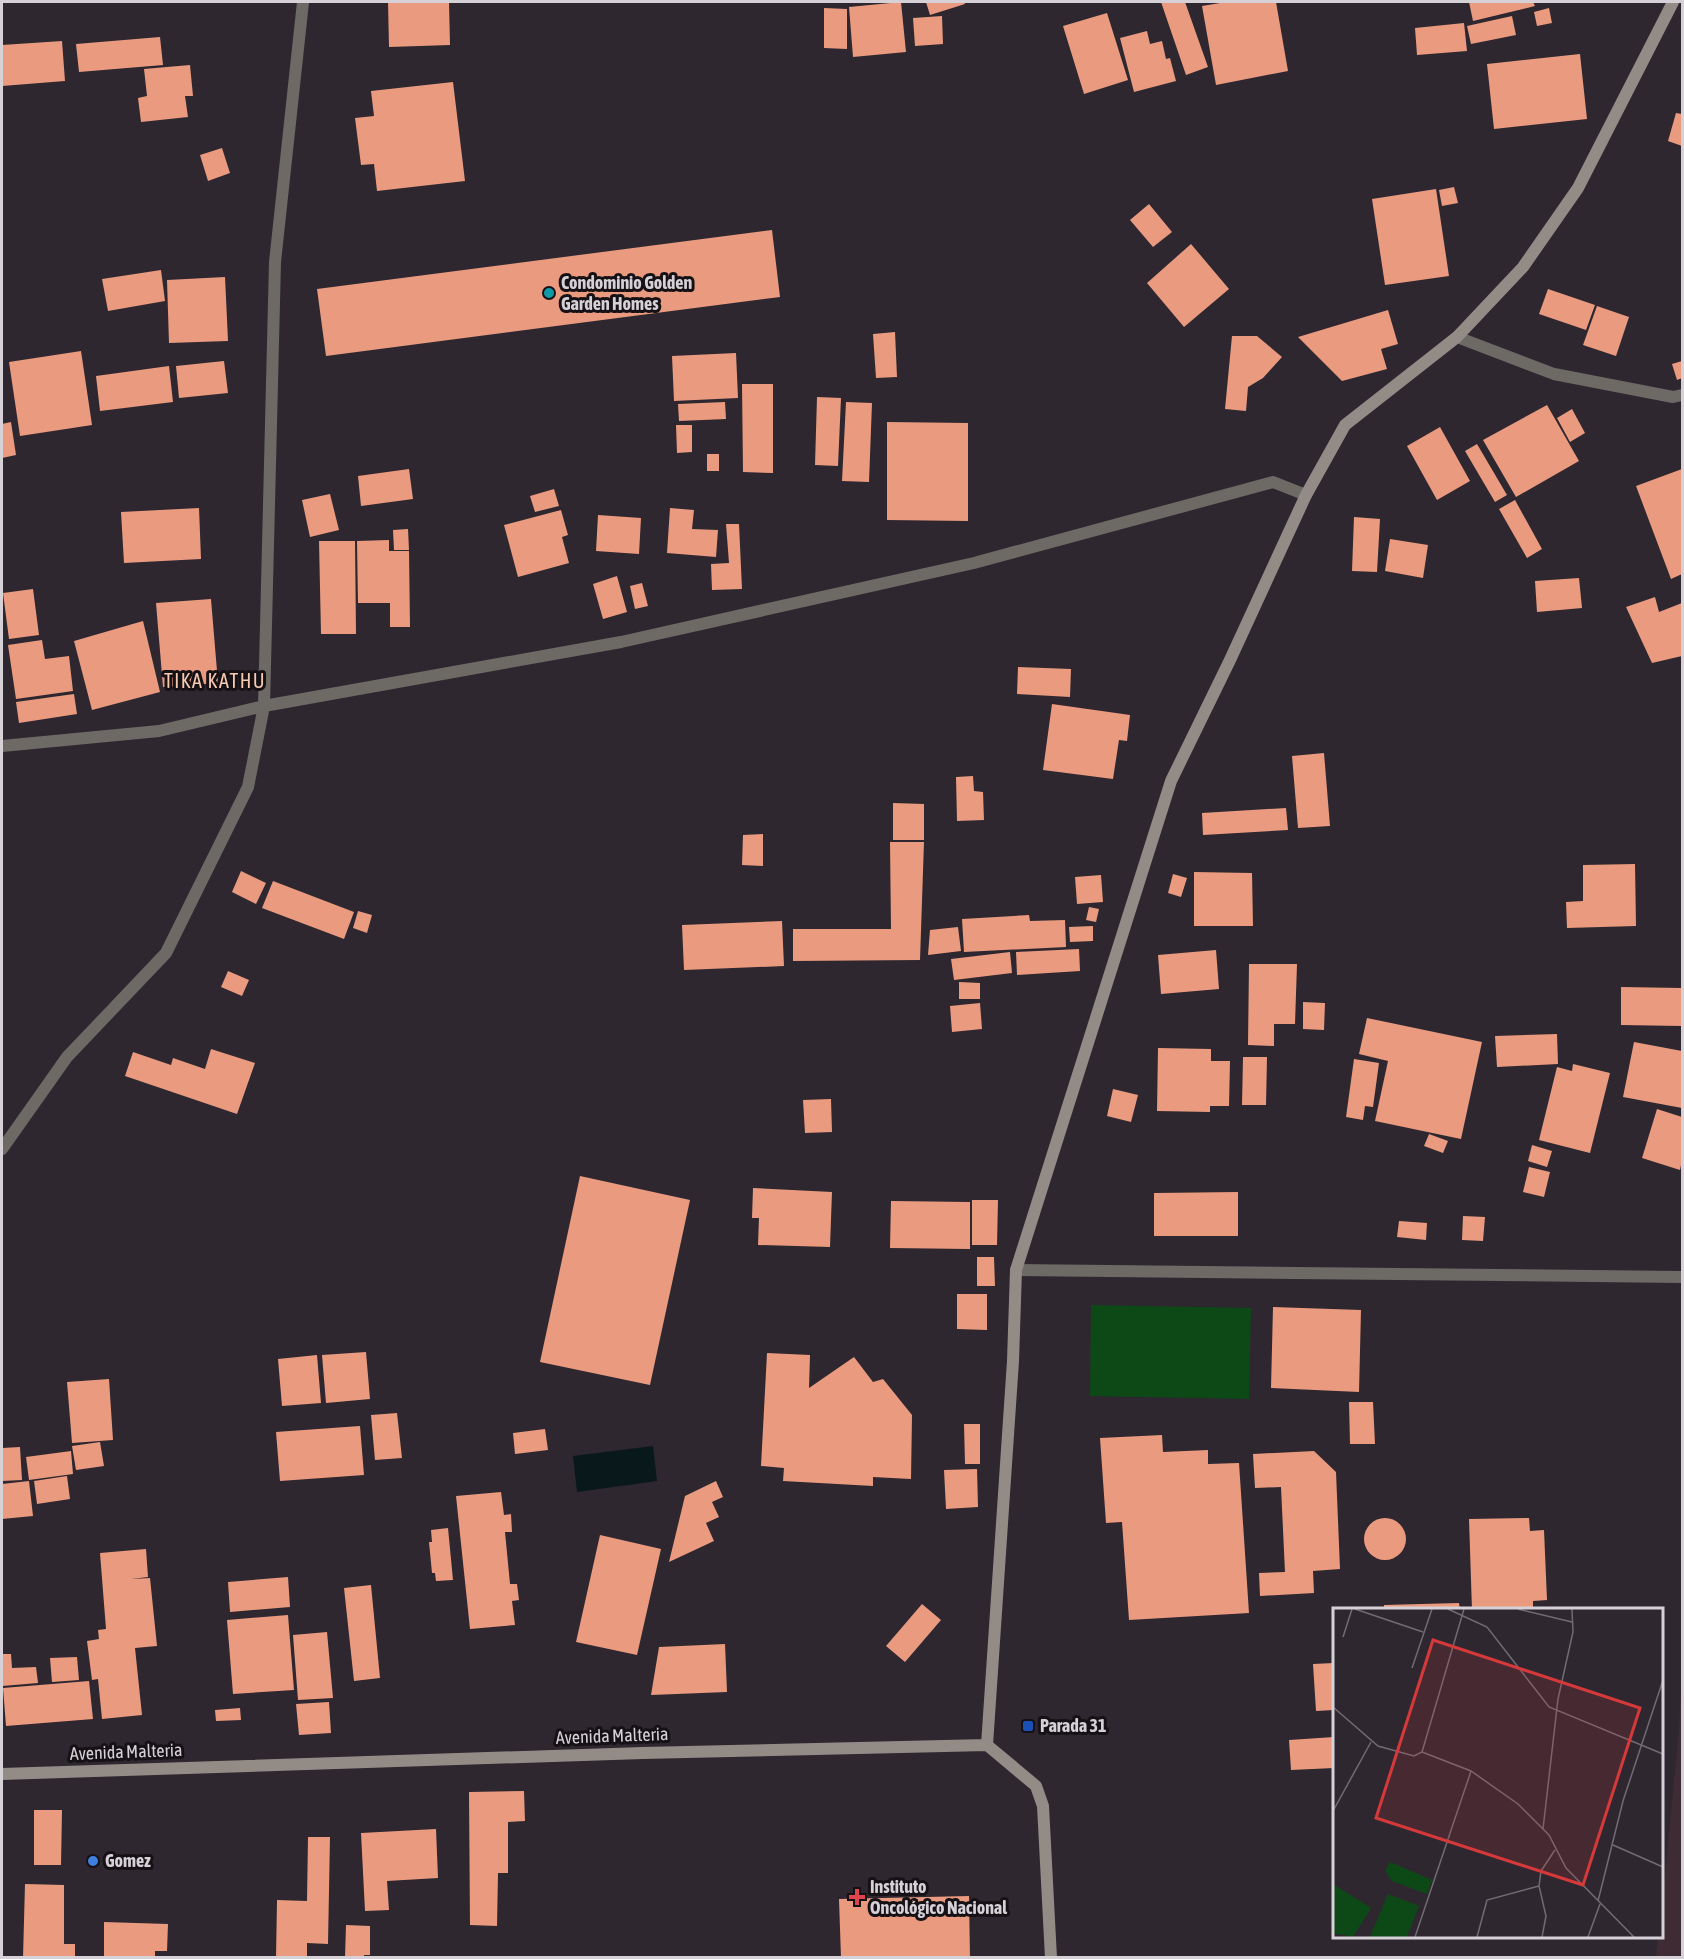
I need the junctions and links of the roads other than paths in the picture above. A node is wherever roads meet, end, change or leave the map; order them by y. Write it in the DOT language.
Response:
graph roads {
  1 [pos="303,2"];
  2 [pos="1673,2"];
  3 [pos="1457,337"];
  4 [pos="1683,395"];
  5 [pos="1306,495"];
  6 [pos="264,706"];
  7 [pos="2,746"];
  8 [pos="2,1149"];
  9 [pos="1016,1270"];
  10 [pos="1683,1277"];
  11 [pos="987,1745"];
  12 [pos="2,1774"];
  13 [pos="1050,1958"];
  1 -- 6 [label="street"];
  2 -- 3 [label="street"];
  3 -- 4 [label="street"];
  3 -- 5 [label="street"];
  5 -- 6 [label="street"];
  5 -- 9 [label="street"];
  6 -- 7 [label="street"];
  6 -- 8 [label="street"];
  9 -- 10 [label="street"];
  9 -- 11 [label="street"];
  11 -- 12 [label="street, Avenida Malteria"];
  11 -- 13 [label="street"];
}
